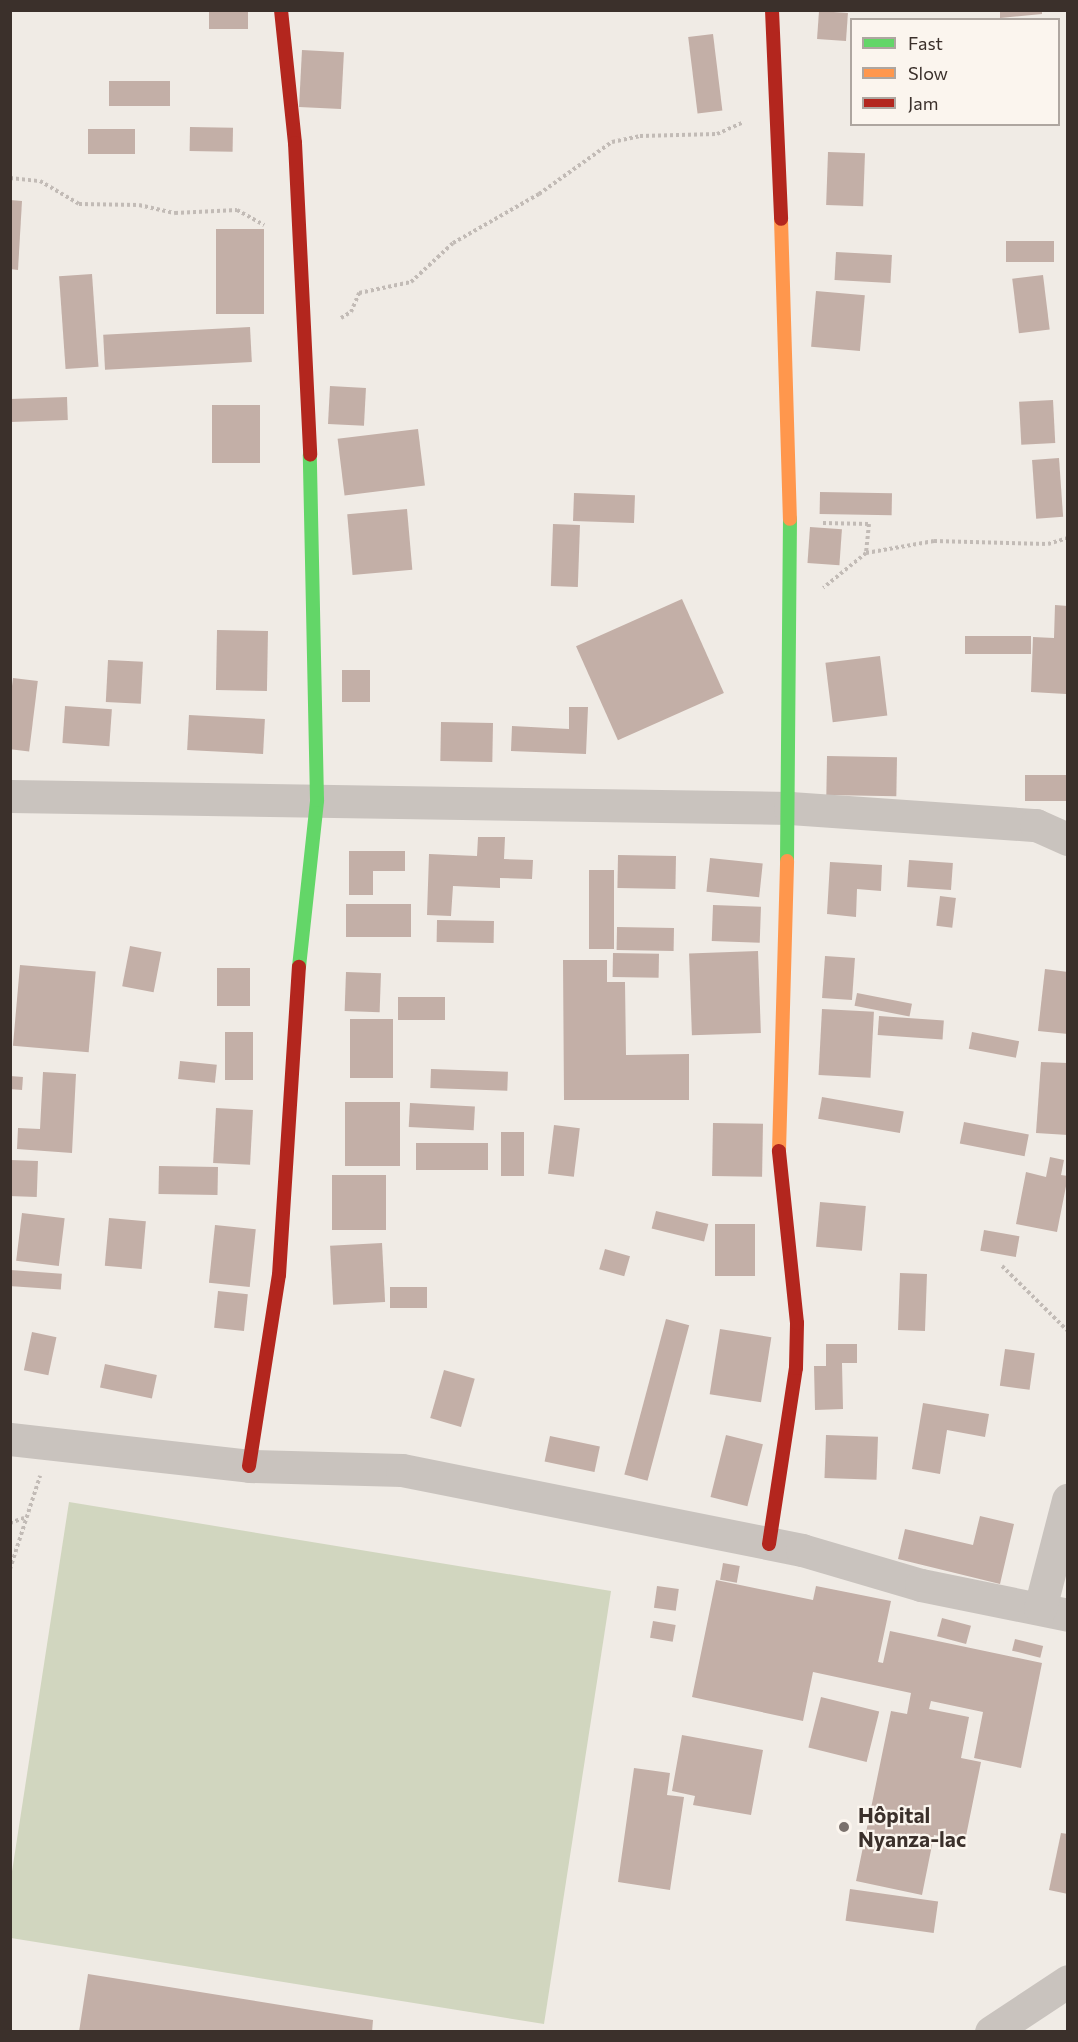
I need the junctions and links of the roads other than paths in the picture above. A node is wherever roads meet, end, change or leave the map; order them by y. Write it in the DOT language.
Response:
graph roads {
  1 [pos="281,10"];
  2 [pos="772,10"];
  3 [pos="10,796"];
  4 [pos="317,800"];
  5 [pos="790,808"];
  6 [pos="1068,839"];
  7 [pos="10,1439"];
  8 [pos="249,1467"];
  9 [pos="1068,1500"];
  10 [pos="769,1544"];
  11 [pos="1054,1612"];
  12 [pos="1068,1981"];
  13 [pos="991,2031"];
  1 -- 4 [label="street"];
  2 -- 5 [label="street"];
  3 -- 4 [label="street"];
  4 -- 5 [label="street"];
  4 -- 8 [label="street"];
  5 -- 6 [label="street"];
  5 -- 10 [label="street"];
  7 -- 8 [label="street"];
  8 -- 10 [label="street"];
  9 -- 11 [label="street"];
  10 -- 11 [label="street"];
  12 -- 13 [label="street"];
}
